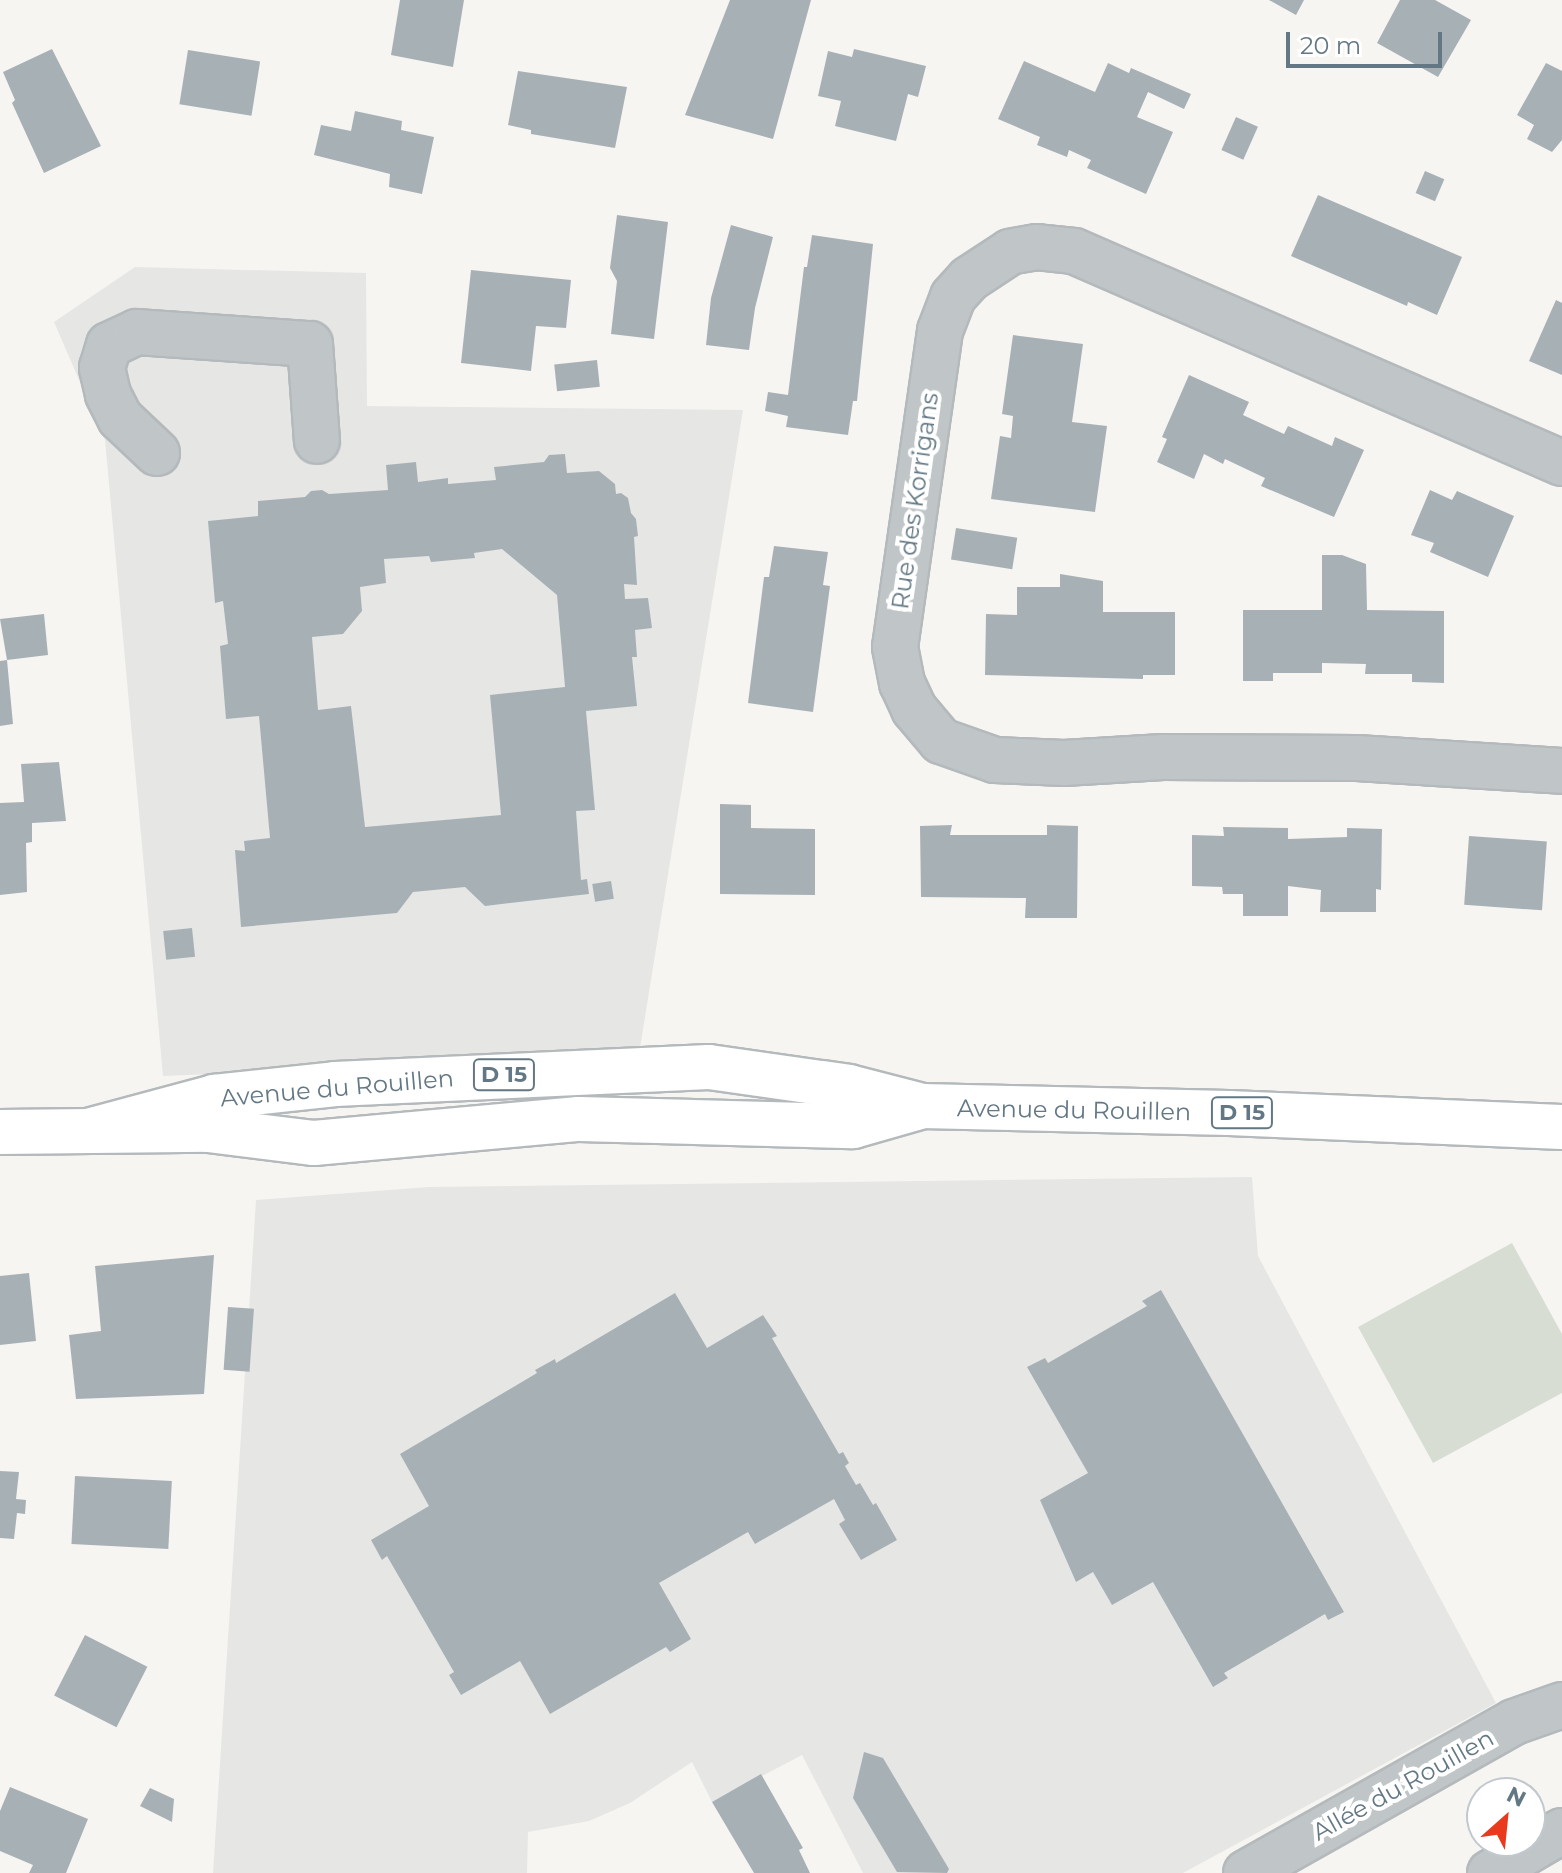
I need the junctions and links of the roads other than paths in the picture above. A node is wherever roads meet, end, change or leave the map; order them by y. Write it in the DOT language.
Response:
graph roads {
  1 [pos="317,441"];
  2 [pos="157,453"];
  3 [pos="1562,463"];
  4 [pos="1562,771"];
  5 [pos="1562,1127"];
  6 [pos="0,1132"];
  7 [pos="1562,1705"];
  8 [pos="1562,1831"];
  9 [pos="1246,1873"];
  10 [pos="1490,1873"];
  1 -- 2 [label="street"];
  3 -- 4 [label="street, Rue des Korrigans"];
  5 -- 6 [label="main road, Avenue du Rouillen / D 15"];
  7 -- 9 [label="street, Allée du Rouillen"];
  8 -- 10 [label="street"];
}
